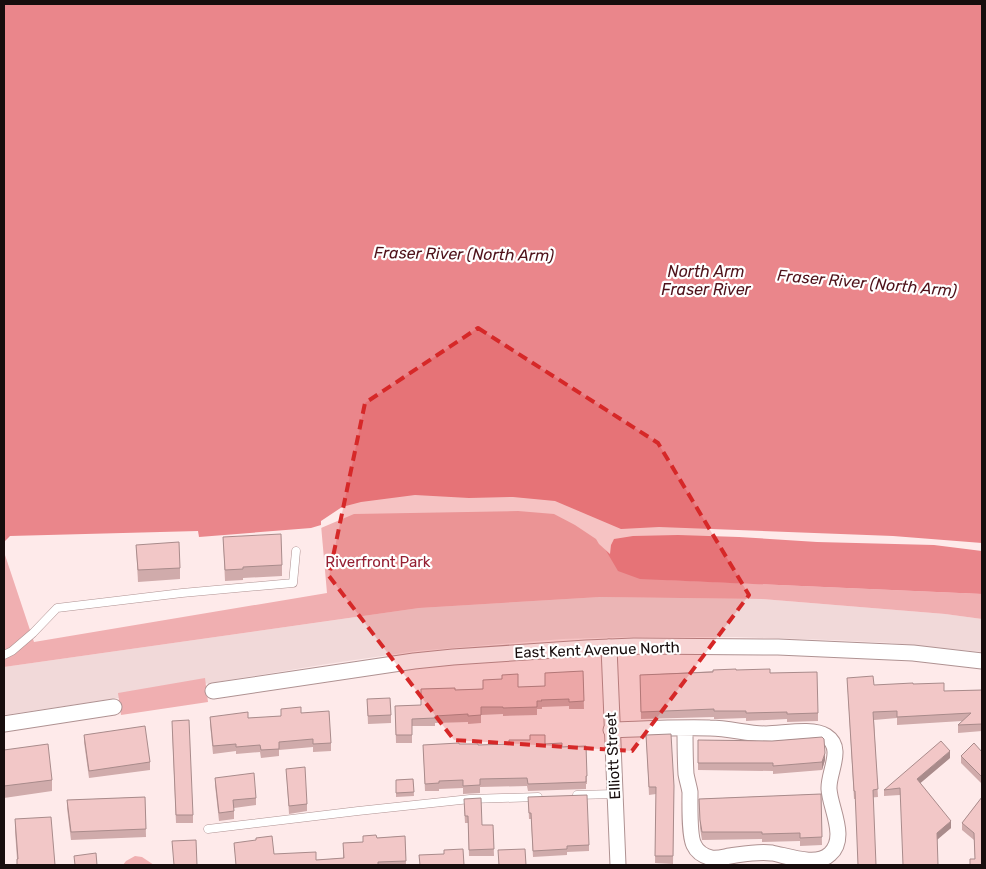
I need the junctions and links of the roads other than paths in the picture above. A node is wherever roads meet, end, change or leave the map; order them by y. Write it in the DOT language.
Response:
graph roads {
  1 [pos="296,551"];
  2 [pos="609,647"];
  3 [pos="4,655"];
  4 [pos="982,661"];
  5 [pos="213,690"];
  6 [pos="114,707"];
  7 [pos="4,724"];
  8 [pos="685,728"];
  9 [pos="611,730"];
  10 [pos="615,794"];
  11 [pos="544,796"];
  12 [pos="572,796"];
  13 [pos="208,829"];
  14 [pos="618,865"];
  1 -- 3 [label="lane"];
  2 -- 4 [label="street, East Kent Avenue North"];
  2 -- 5 [label="street, East Kent Avenue North"];
  2 -- 9 [label="street, Elliott Street"];
  6 -- 7 [label="street"];
  8 -- 8 [label="street"];
  8 -- 9 [label="street"];
  9 -- 10 [label="street, Elliott Street"];
  10 -- 12 [label="lane"];
  10 -- 14 [label="street, Elliott Street"];
  11 -- 13 [label="lane"];
}
